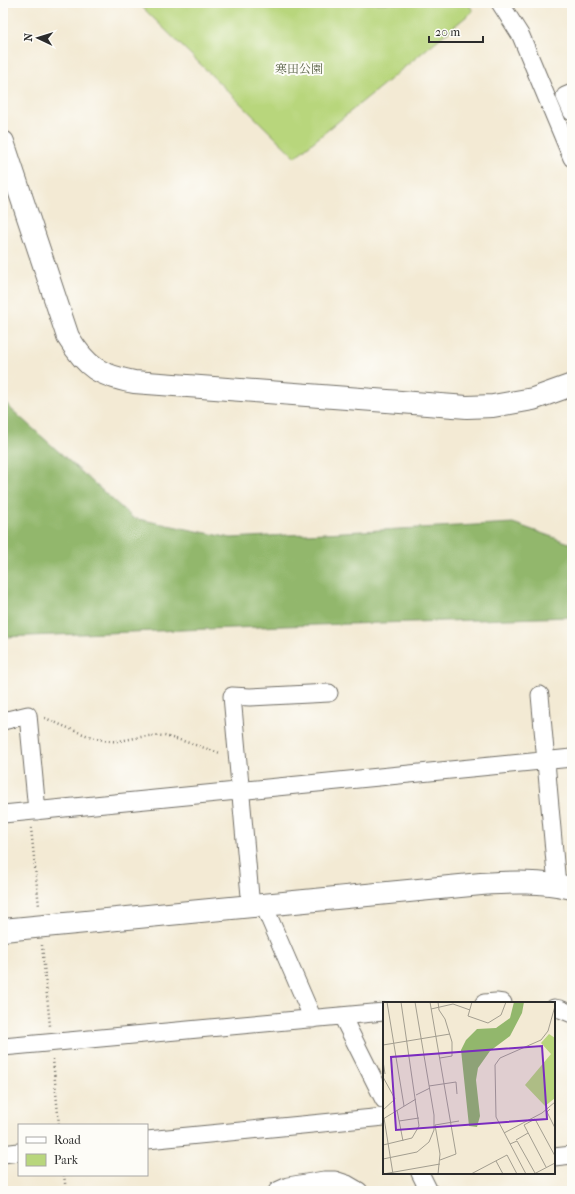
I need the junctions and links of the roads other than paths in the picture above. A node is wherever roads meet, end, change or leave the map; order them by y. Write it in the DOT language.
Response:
graph roads {
  1 [pos="500,3"];
  2 [pos="572,93"];
  3 [pos="572,112"];
  4 [pos="3,142"];
  5 [pos="572,158"];
  6 [pos="572,385"];
  7 [pos="329,693"];
  8 [pos="540,695"];
  9 [pos="3,721"];
  10 [pos="572,758"];
  11 [pos="545,761"];
  12 [pos="241,790"];
  13 [pos="37,811"];
  14 [pos="3,814"];
  15 [pos="567,883"];
  16 [pos="258,906"];
  17 [pos="3,930"];
  18 [pos="555,1008"];
  19 [pos="383,1012"];
  20 [pos="572,1014"];
  21 [pos="342,1016"];
  22 [pos="313,1019"];
  23 [pos="3,1047"];
  24 [pos="383,1098"];
  25 [pos="383,1117"];
  26 [pos="148,1140"];
  27 [pos="18,1152"];
  28 [pos="3,1154"];
  29 [pos="572,1155"];
  30 [pos="555,1157"];
  31 [pos="420,1174"];
  32 [pos="277,1191"];
  33 [pos="359,1191"];
  34 [pos="429,1191"];
  1 -- 5 [label="street"];
  2 -- 3 [label="street"];
  4 -- 6 [label="street"];
  7 -- 12 [label="street"];
  8 -- 11 [label="street"];
  9 -- 13 [label="street"];
  10 -- 11 [label="street"];
  11 -- 12 [label="street"];
  11 -- 15 [label="street"];
  12 -- 13 [label="street"];
  12 -- 16 [label="street"];
  13 -- 14 [label="street"];
  15 -- 16 [label="street"];
  16 -- 17 [label="street"];
  16 -- 22 [label="street"];
  18 -- 20 [label="street"];
  19 -- 21 [label="street"];
  21 -- 22 [label="street"];
  21 -- 24 [label="street"];
  22 -- 23 [label="street"];
  25 -- 26 [label="street"];
  27 -- 28 [label="street"];
  29 -- 30 [label="street"];
  31 -- 34 [label="street"];
  32 -- 33 [label="street"];
}
